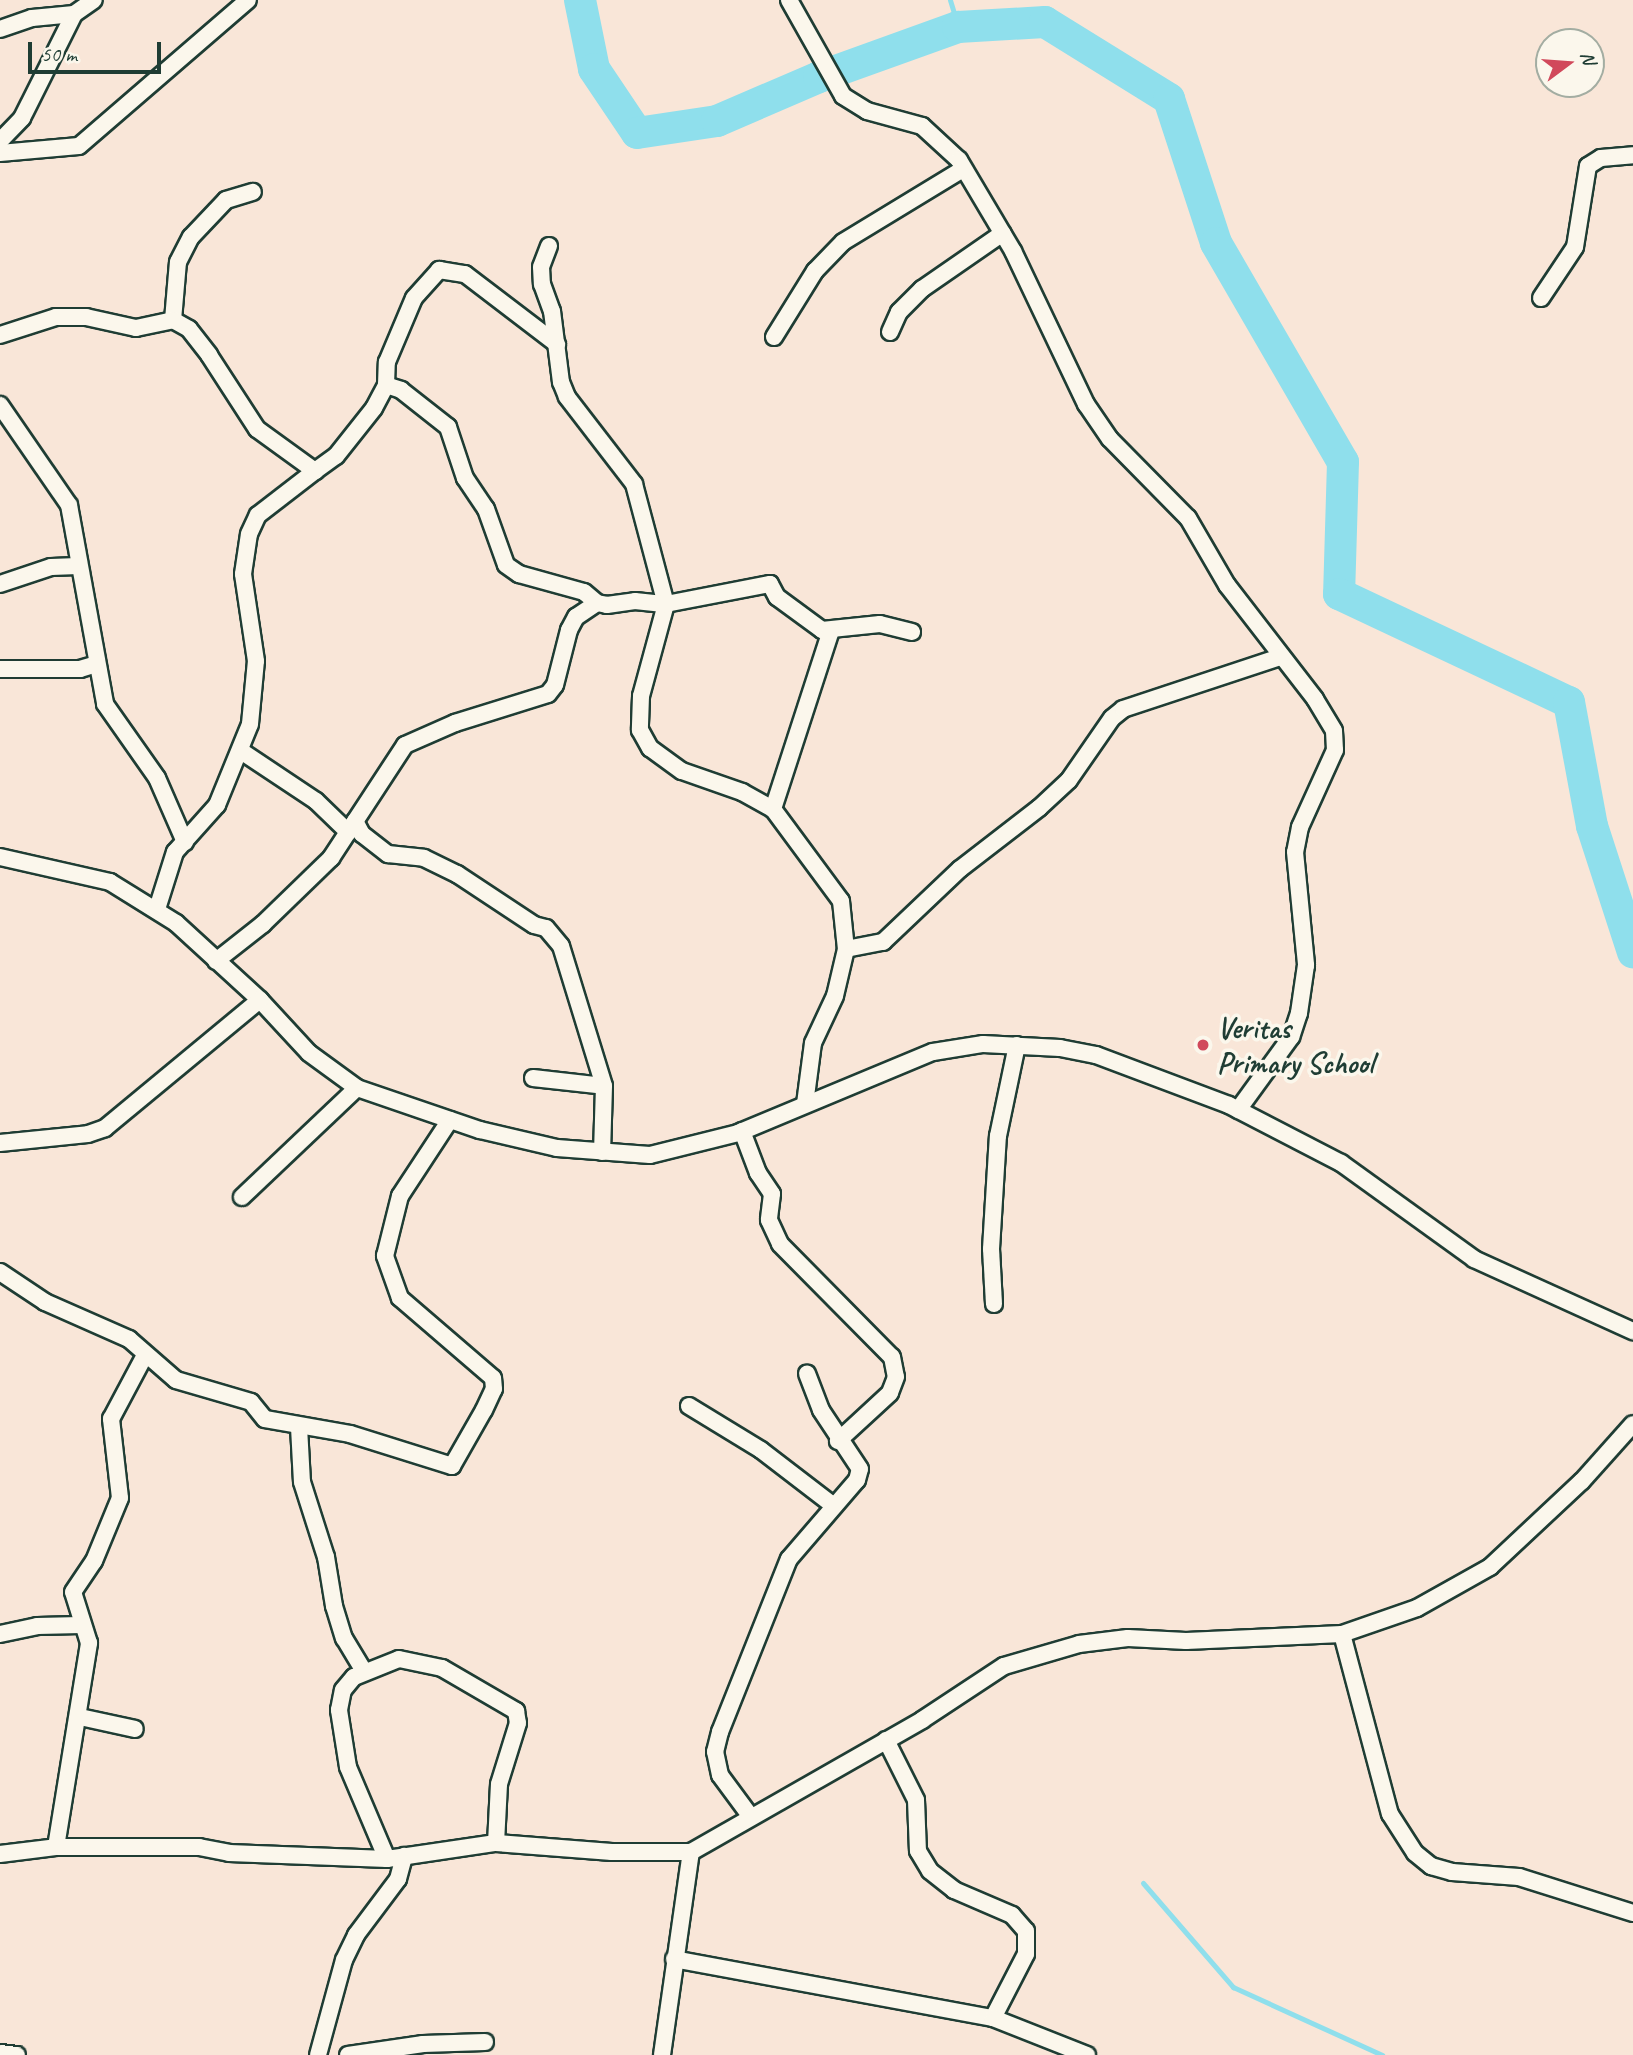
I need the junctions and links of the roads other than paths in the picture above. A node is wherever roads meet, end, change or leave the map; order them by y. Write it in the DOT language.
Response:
graph roads {
  1 [pos="93,0"];
  2 [pos="248,0"];
  3 [pos="789,0"];
  4 [pos="74,14"];
  5 [pos="0,29"];
  6 [pos="0,141"];
  7 [pos="0,153"];
  8 [pos="1633,156"];
  9 [pos="963,169"];
  10 [pos="253,192"];
  11 [pos="1003,233"];
  12 [pos="549,246"];
  13 [pos="1541,298"];
  14 [pos="173,320"];
  15 [pos="890,332"];
  16 [pos="0,335"];
  17 [pos="774,337"];
  18 [pos="557,344"];
  19 [pos="386,384"];
  20 [pos="0,405"];
  21 [pos="315,471"];
  22 [pos="78,565"];
  23 [pos="0,584"];
  24 [pos="597,603"];
  25 [pos="666,604"];
  26 [pos="831,631"];
  27 [pos="912,632"];
  28 [pos="1280,657"];
  29 [pos="96,664"];
  30 [pos="0,669"];
  31 [pos="241,751"];
  32 [pos="773,809"];
  33 [pos="351,827"];
  34 [pos="185,842"];
  35 [pos="0,857"];
  36 [pos="158,909"];
  37 [pos="846,949"];
  38 [pos="216,961"];
  39 [pos="260,1000"];
  40 [pos="1017,1045"];
  41 [pos="533,1078"];
  42 [pos="604,1086"];
  43 [pos="357,1088"];
  44 [pos="805,1104"];
  45 [pos="1238,1110"];
  46 [pos="450,1120"];
  47 [pos="742,1131"];
  48 [pos="0,1143"];
  49 [pos="601,1152"];
  50 [pos="242,1197"];
  51 [pos="0,1272"];
  52 [pos="994,1304"];
  53 [pos="1633,1331"];
  54 [pos="145,1356"];
  55 [pos="807,1374"];
  56 [pos="689,1406"];
  57 [pos="1633,1423"];
  58 [pos="299,1427"];
  59 [pos="838,1441"];
  60 [pos="834,1506"];
  61 [pos="81,1625"];
  62 [pos="0,1634"];
  63 [pos="1342,1634"];
  64 [pos="364,1671"];
  65 [pos="80,1717"];
  66 [pos="135,1729"];
  67 [pos="886,1740"];
  68 [pos="751,1817"];
  69 [pos="496,1843"];
  70 [pos="56,1847"];
  71 [pos="691,1852"];
  72 [pos="0,1854"];
  73 [pos="396,1857"];
  74 [pos="1633,1913"];
  75 [pos="674,1959"];
  76 [pos="993,2018"];
  77 [pos="485,2042"];
  78 [pos="0,2053"];
  79 [pos="16,2055"];
  80 [pos="317,2055"];
  81 [pos="348,2055"];
  82 [pos="662,2055"];
  83 [pos="1087,2055"];
  1 -- 4 [label="street"];
  2 -- 7 [label="street"];
  3 -- 9 [label="street"];
  4 -- 5 [label="street"];
  4 -- 6 [label="street"];
  8 -- 13 [label="street"];
  9 -- 11 [label="street"];
  9 -- 17 [label="street"];
  10 -- 14 [label="street"];
  11 -- 15 [label="street"];
  11 -- 28 [label="street"];
  12 -- 18 [label="street"];
  14 -- 16 [label="street"];
  14 -- 21 [label="street"];
  18 -- 19 [label="street"];
  18 -- 25 [label="street"];
  19 -- 21 [label="street"];
  19 -- 24 [label="street"];
  20 -- 22 [label="street"];
  21 -- 31 [label="street"];
  22 -- 23 [label="street"];
  22 -- 29 [label="street"];
  24 -- 25 [label="street"];
  24 -- 33 [label="street"];
  25 -- 26 [label="street"];
  25 -- 32 [label="street"];
  26 -- 27 [label="street"];
  26 -- 32 [label="street"];
  28 -- 37 [label="street"];
  28 -- 45 [label="street"];
  29 -- 30 [label="street"];
  29 -- 34 [label="street"];
  31 -- 33 [label="street"];
  31 -- 34 [label="street"];
  32 -- 37 [label="street"];
  33 -- 38 [label="street"];
  33 -- 42 [label="street"];
  34 -- 36 [label="street"];
  35 -- 36 [label="street"];
  36 -- 38 [label="street"];
  37 -- 44 [label="street"];
  38 -- 39 [label="street"];
  39 -- 43 [label="street"];
  39 -- 48 [label="street"];
  40 -- 44 [label="street"];
  40 -- 45 [label="street"];
  40 -- 52 [label="street"];
  41 -- 42 [label="street"];
  42 -- 49 [label="street"];
  43 -- 46 [label="street"];
  43 -- 50 [label="street"];
  44 -- 47 [label="street"];
  45 -- 53 [label="street"];
  46 -- 49 [label="street"];
  46 -- 58 [label="street"];
  47 -- 49 [label="street"];
  47 -- 59 [label="street"];
  51 -- 54 [label="street"];
  54 -- 58 [label="street"];
  54 -- 61 [label="street"];
  55 -- 59 [label="street"];
  56 -- 60 [label="street"];
  57 -- 63 [label="street"];
  58 -- 64 [label="street"];
  59 -- 60 [label="street"];
  60 -- 68 [label="street"];
  61 -- 62 [label="street"];
  61 -- 65 [label="street"];
  63 -- 67 [label="street"];
  63 -- 74 [label="street"];
  64 -- 69 [label="street"];
  64 -- 73 [label="street"];
  65 -- 66 [label="street"];
  65 -- 70 [label="street"];
  67 -- 68 [label="street"];
  67 -- 76 [label="street"];
  68 -- 71 [label="street"];
  69 -- 71 [label="street"];
  69 -- 73 [label="street"];
  70 -- 72 [label="street"];
  70 -- 73 [label="street"];
  71 -- 75 [label="street"];
  73 -- 80 [label="street"];
  75 -- 76 [label="street"];
  75 -- 82 [label="street"];
  76 -- 83 [label="street"];
  77 -- 81 [label="street"];
  78 -- 79 [label="street"];
}
